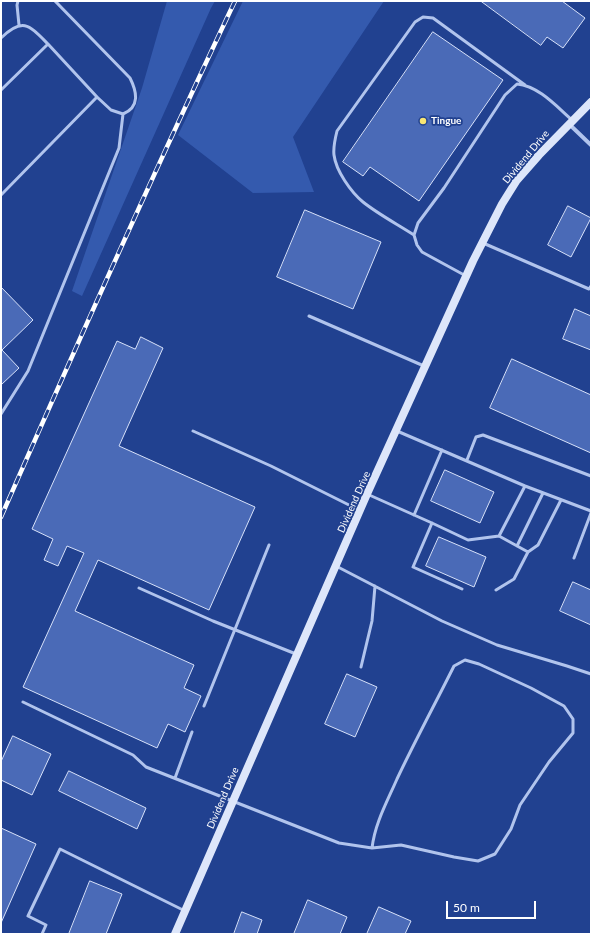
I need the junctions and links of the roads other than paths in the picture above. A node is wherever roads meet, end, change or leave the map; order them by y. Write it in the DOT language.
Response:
graph roads {
  1 [pos="18,1"];
  2 [pos="55,1"];
  3 [pos="19,25"];
  4 [pos="1,38"];
  5 [pos="48,44"];
  6 [pos="525,85"];
  7 [pos="1,90"];
  8 [pos="97,97"];
  9 [pos="591,102"];
  10 [pos="123,114"];
  11 [pos="571,122"];
  12 [pos="591,145"];
  13 [pos="1,195"];
  14 [pos="414,235"];
  15 [pos="483,243"];
  16 [pos="466,276"];
  17 [pos="591,286"];
  18 [pos="309,316"];
  19 [pos="425,367"];
  20 [pos="1,414"];
  21 [pos="193,431"];
  22 [pos="396,431"];
  23 [pos="442,450"];
  24 [pos="467,460"];
  25 [pos="591,476"];
  26 [pos="525,486"];
  27 [pos="543,493"];
  28 [pos="367,494"];
  29 [pos="561,500"];
  30 [pos="361,510"];
  31 [pos="591,512"];
  32 [pos="414,515"];
  33 [pos="432,523"];
  34 [pos="499,536"];
  35 [pos="269,545"];
  36 [pos="517,546"];
  37 [pos="528,552"];
  38 [pos="574,558"];
  39 [pos="336,566"];
  40 [pos="375,586"];
  41 [pos="139,588"];
  42 [pos="462,589"];
  43 [pos="496,590"];
  44 [pos="235,630"];
  45 [pos="296,654"];
  46 [pos="361,668"];
  47 [pos="591,674"];
  48 [pos="23,702"];
  49 [pos="204,706"];
  50 [pos="192,732"];
  51 [pos="175,778"];
  52 [pos="232,800"];
  53 [pos="372,848"];
  54 [pos="185,911"];
  55 [pos="42,934"];
  56 [pos="175,934"];
  1 -- 3 [label="lane"];
  2 -- 10 [label="lane"];
  3 -- 4 [label="lane"];
  3 -- 5 [label="lane"];
  5 -- 7 [label="lane"];
  5 -- 8 [label="lane"];
  6 -- 11 [label="lane"];
  6 -- 14 [label="lane"];
  6 -- 14 [label="lane"];
  8 -- 10 [label="lane"];
  8 -- 13 [label="lane"];
  9 -- 11 [label="street, Dividend Drive"];
  10 -- 20 [label="lane"];
  11 -- 12 [label="street"];
  11 -- 15 [label="street, Dividend Drive"];
  14 -- 16 [label="lane"];
  15 -- 16 [label="street, Dividend Drive"];
  15 -- 17 [label="lane"];
  16 -- 19 [label="street, Dividend Drive"];
  18 -- 19 [label="lane"];
  19 -- 22 [label="street, Dividend Drive"];
  21 -- 30 [label="lane"];
  22 -- 23 [label="lane"];
  22 -- 28 [label="street, Dividend Drive"];
  23 -- 24 [label="lane"];
  23 -- 32 [label="lane"];
  24 -- 25 [label="lane"];
  24 -- 26 [label="lane"];
  26 -- 27 [label="lane"];
  26 -- 34 [label="lane"];
  27 -- 29 [label="lane"];
  27 -- 36 [label="lane"];
  28 -- 30 [label="street, Dividend Drive"];
  28 -- 32 [label="lane"];
  29 -- 31 [label="lane"];
  29 -- 37 [label="lane"];
  30 -- 39 [label="street, Dividend Drive"];
  31 -- 38 [label="lane"];
  32 -- 33 [label="lane"];
  33 -- 34 [label="lane"];
  33 -- 42 [label="lane"];
  34 -- 36 [label="lane"];
  35 -- 44 [label="lane"];
  36 -- 37 [label="lane"];
  37 -- 43 [label="lane"];
  39 -- 40 [label="lane"];
  39 -- 45 [label="street, Dividend Drive"];
  40 -- 46 [label="lane"];
  40 -- 47 [label="lane"];
  41 -- 44 [label="lane"];
  44 -- 45 [label="lane"];
  44 -- 49 [label="lane"];
  45 -- 52 [label="street, Dividend Drive"];
  48 -- 51 [label="lane"];
  50 -- 51 [label="lane"];
  51 -- 52 [label="lane"];
  52 -- 53 [label="lane"];
  52 -- 54 [label="street, Dividend Drive"];
  53 -- 53 [label="lane"];
  54 -- 55 [label="lane"];
  54 -- 56 [label="street, Dividend Drive"];
}
